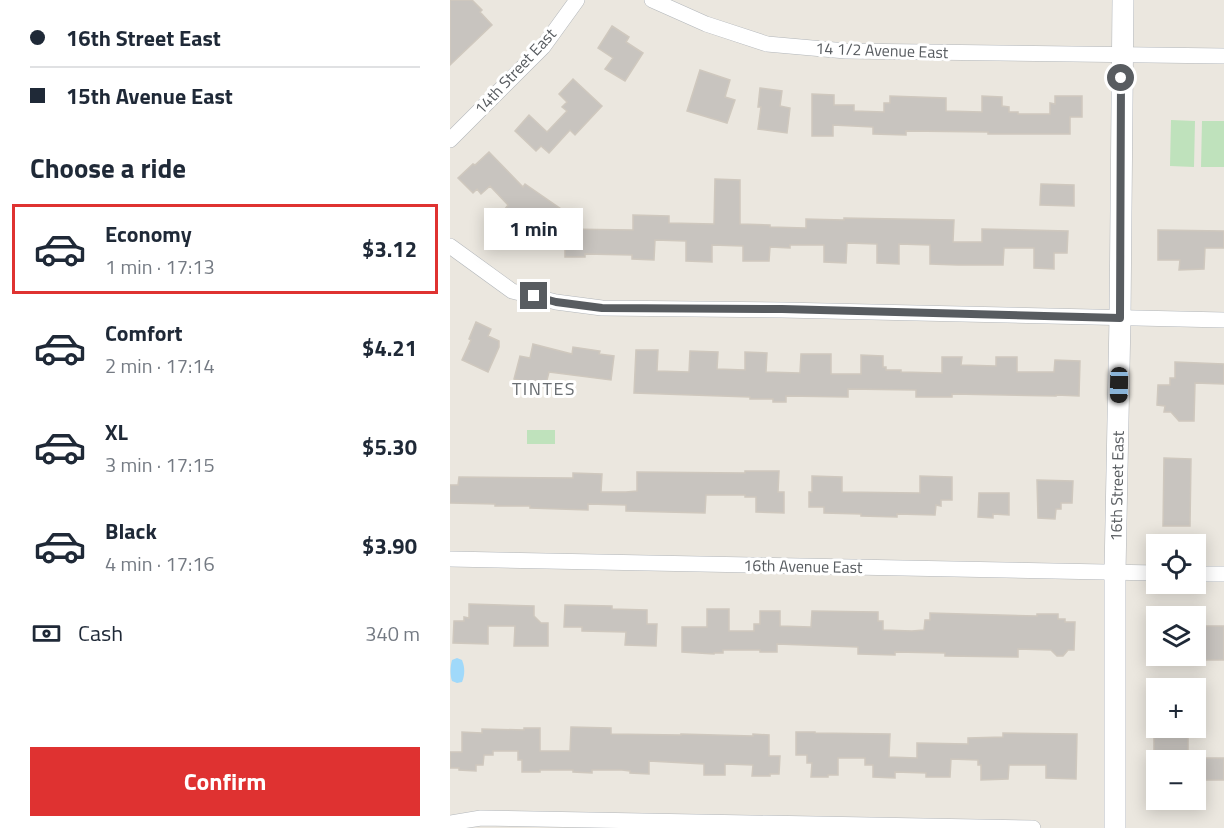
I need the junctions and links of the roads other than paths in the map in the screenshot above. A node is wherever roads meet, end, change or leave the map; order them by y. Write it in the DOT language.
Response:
graph roads {
  1 [pos="577,0"];
  2 [pos="652,0"];
  3 [pos="1123,0"];
  4 [pos="1121,55"];
  5 [pos="1224,56"];
  6 [pos="450,140"];
  7 [pos="450,246"];
  8 [pos="1120,318"];
  9 [pos="1224,320"];
  10 [pos="450,559"];
  11 [pos="1115,572"];
  12 [pos="1146,573"];
  13 [pos="1206,574"];
  14 [pos="1224,574"];
  15 [pos="450,824"];
  16 [pos="1033,828"];
  17 [pos="1115,828"];
  1 -- 6 [label="street, 14th Street East"];
  2 -- 4 [label="street, 14 1/2 Avenue East"];
  3 -- 4 [label="street, 16th Street East"];
  4 -- 5 [label="street, 14 1/2 Avenue East"];
  4 -- 8 [label="street, 16th Street East"];
  7 -- 8 [label="street"];
  8 -- 9 [label="street"];
  8 -- 11 [label="street, 16th Street East"];
  10 -- 11 [label="street, 16th Avenue East"];
  11 -- 12 [label="street, 16th Avenue East"];
  11 -- 17 [label="street, 16th Street East"];
  13 -- 14 [label="street"];
  15 -- 16 [label="street"];
}
